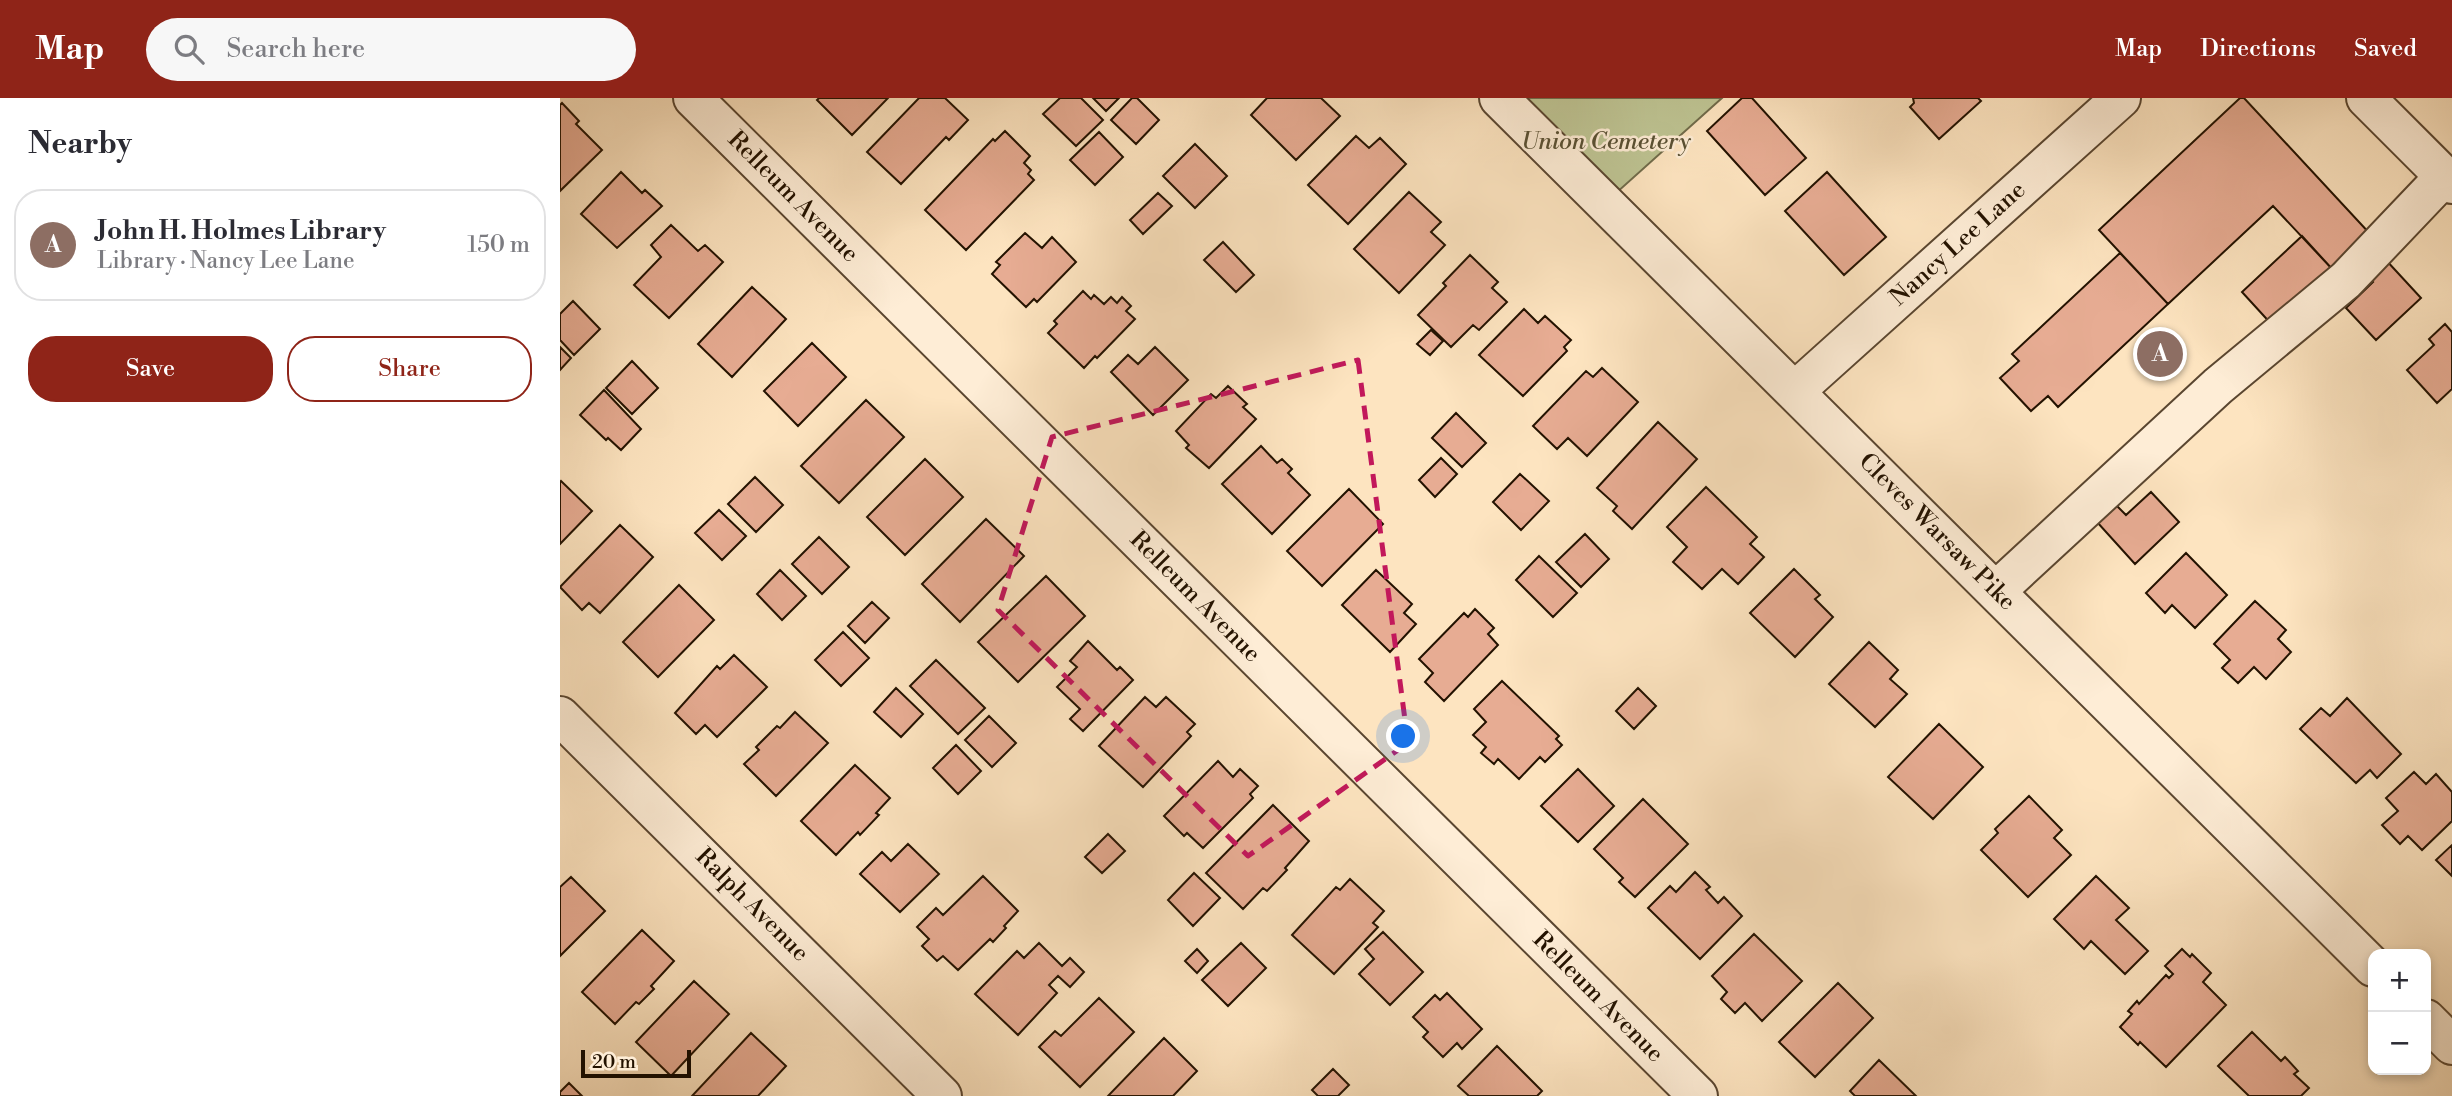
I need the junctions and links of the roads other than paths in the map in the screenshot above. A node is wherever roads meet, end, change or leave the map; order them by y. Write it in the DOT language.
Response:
graph roads {
  1 [pos="693,98"];
  2 [pos="1499,98"];
  3 [pos="2121,98"];
  4 [pos="2366,98"];
  5 [pos="2448,180"];
  6 [pos="1795,391"];
  7 [pos="1996,591"];
  8 [pos="560,716"];
  9 [pos="2368,962"];
  10 [pos="2431,1024"];
  11 [pos="2452,1045"];
  12 [pos="942,1096"];
  13 [pos="1698,1096"];
  1 -- 13 [label="street, Relleum Avenue"];
  2 -- 6 [label="street, Cleves Warsaw Pike"];
  3 -- 6 [label="street, Nancy Lee Lane"];
  4 -- 5 [label="street"];
  5 -- 7 [label="street"];
  6 -- 7 [label="street, Cleves Warsaw Pike"];
  7 -- 9 [label="street, Cleves Warsaw Pike"];
  8 -- 12 [label="street, Ralph Avenue"];
  10 -- 11 [label="street"];
}
